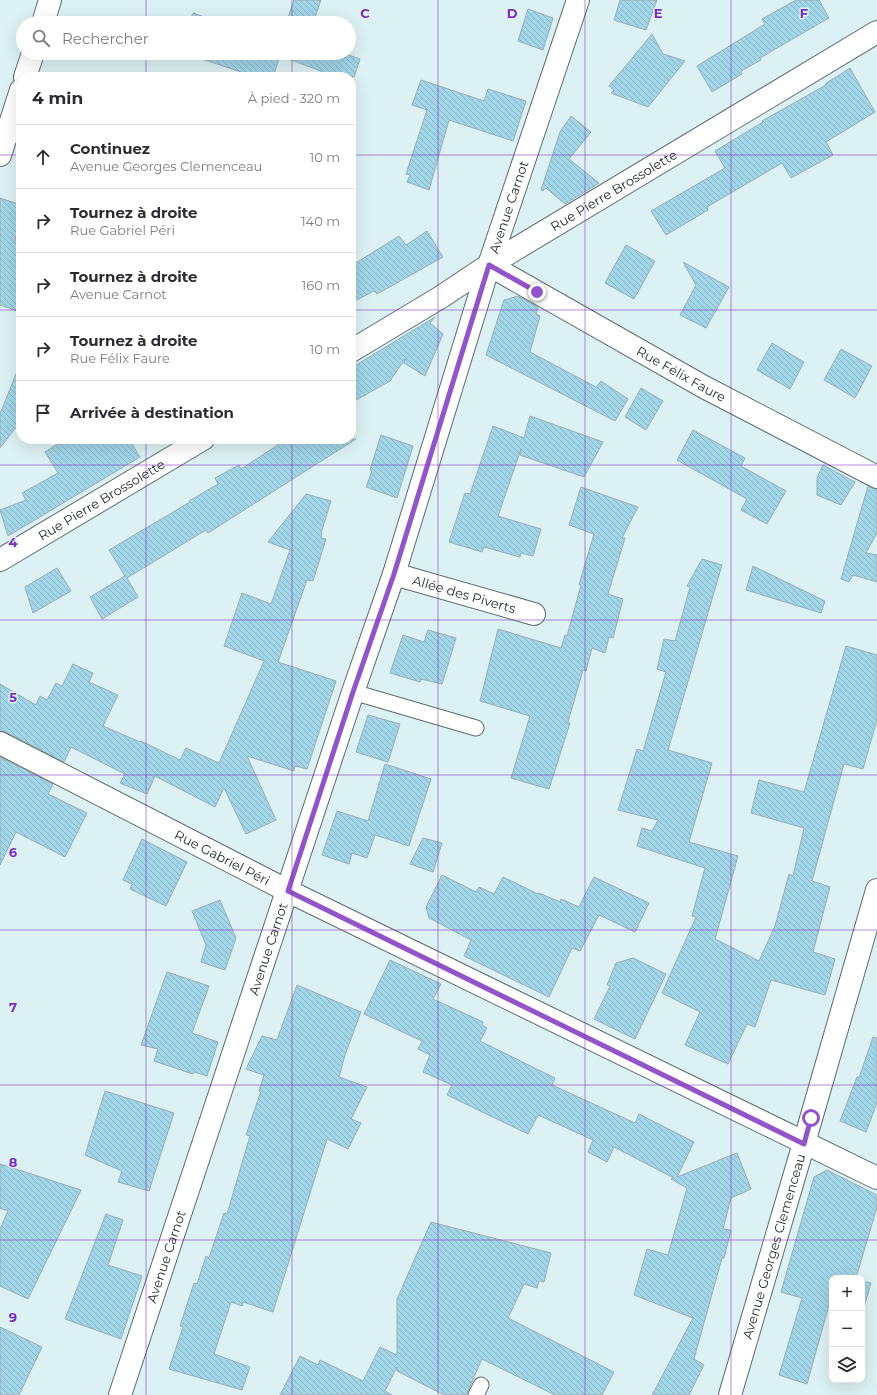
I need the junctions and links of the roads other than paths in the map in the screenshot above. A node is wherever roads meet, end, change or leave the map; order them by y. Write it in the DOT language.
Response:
graph roads {
  1 [pos="50,0"];
  2 [pos="578,0"];
  3 [pos="44,16"];
  4 [pos="877,32"];
  5 [pos="31,60"];
  6 [pos="27,72"];
  7 [pos="16,105"];
  8 [pos="0,155"];
  9 [pos="489,265"];
  10 [pos="356,348"];
  11 [pos="195,444"];
  12 [pos="877,477"];
  13 [pos="0,560"];
  14 [pos="394,574"];
  15 [pos="534,614"];
  16 [pos="353,692"];
  17 [pos="476,728"];
  18 [pos="0,743"];
  19 [pos="877,890"];
  20 [pos="288,891"];
  21 [pos="804,1144"];
  22 [pos="877,1178"];
  23 [pos="120,1395"];
  24 [pos="730,1395"];
  1 -- 3 [label="street"];
  2 -- 9 [label="street, Avenue Carnot"];
  4 -- 9 [label="street, Rue Pierre Brossolette"];
  5 -- 6 [label="street"];
  7 -- 8 [label="street"];
  9 -- 10 [label="street, Rue Pierre Brossolette"];
  9 -- 12 [label="street, Rue Félix Faure"];
  9 -- 14 [label="street, Avenue Carnot"];
  11 -- 13 [label="street, Rue Pierre Brossolette"];
  14 -- 15 [label="street, Allée des Piverts"];
  14 -- 16 [label="street, Avenue Carnot"];
  16 -- 17 [label="lane"];
  16 -- 20 [label="street, Avenue Carnot"];
  18 -- 20 [label="street, Rue Gabriel Péri"];
  19 -- 21 [label="street, Avenue Georges Clemenceau"];
  20 -- 21 [label="street, Rue Gabriel Péri"];
  20 -- 23 [label="street, Avenue Carnot"];
  21 -- 22 [label="street, Rue Gabriel Péri"];
  21 -- 24 [label="street, Avenue Georges Clemenceau"];
}
